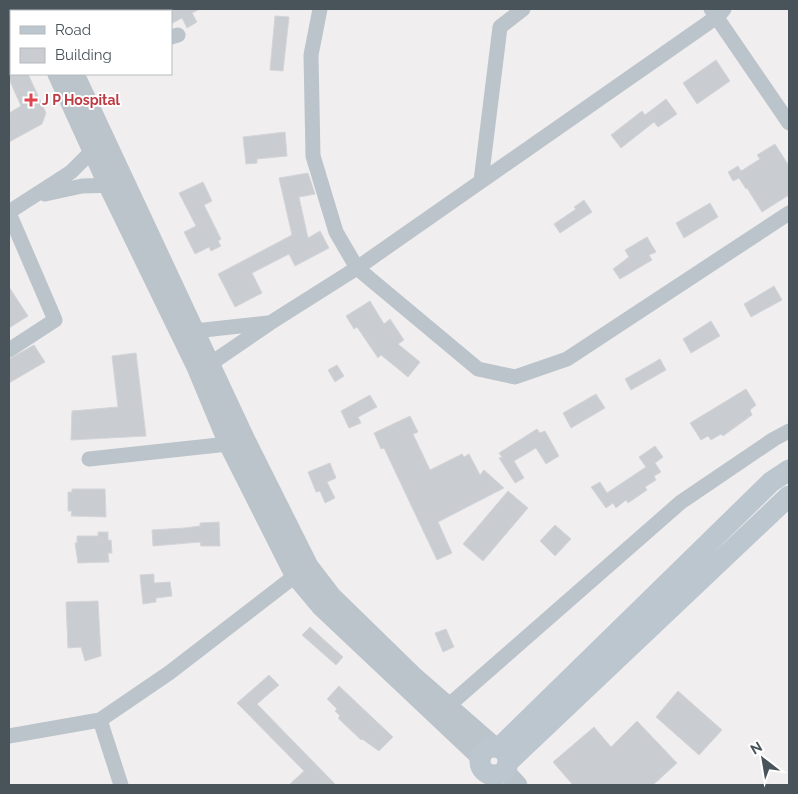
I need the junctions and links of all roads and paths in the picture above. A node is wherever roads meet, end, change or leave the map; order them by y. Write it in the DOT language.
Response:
graph roads {
  1 [pos="320,9"];
  2 [pos="523,9"];
  3 [pos="718,11"];
  4 [pos="58,75"];
  5 [pos="75,75"];
  6 [pos="789,123"];
  7 [pos="98,145"];
  8 [pos="481,181"];
  9 [pos="116,185"];
  10 [pos="34,196"];
  11 [pos="9,212"];
  12 [pos="789,213"];
  13 [pos="357,268"];
  14 [pos="270,323"];
  15 [pos="195,331"];
  16 [pos="9,350"];
  17 [pos="210,364"];
  18 [pos="789,431"];
  19 [pos="228,444"];
  20 [pos="90,459"];
  21 [pos="789,470"];
  22 [pos="789,496"];
  23 [pos="302,571"];
  24 [pos="448,706"];
  25 [pos="100,720"];
  26 [pos="9,736"];
  27 [pos="501,762"];
  28 [pos="121,785"];
  1 -- 13 [label="street"];
  2 -- 8 [label="street"];
  3 -- 6 [label="street"];
  3 -- 8 [label="street"];
  4 -- 7 [label="street"];
  5 -- 7 [label="street"];
  7 -- 9 [label="street"];
  7 -- 10 [label="street"];
  8 -- 13 [label="street"];
  9 -- 10 [label="street"];
  9 -- 15 [label="street"];
  9 -- 19 [label="street"];
  10 -- 11 [label="street"];
  11 -- 16 [label="street"];
  12 -- 13 [label="street"];
  13 -- 14 [label="street"];
  14 -- 15 [label="street"];
  14 -- 17 [label="street"];
  15 -- 17 [label="street"];
  17 -- 23 [label="street"];
  18 -- 24 [label="street"];
  19 -- 20 [label="street"];
  19 -- 23 [label="street"];
  21 -- 27 [label="main road"];
  22 -- 27 [label="main road"];
  23 -- 24 [label="street"];
  23 -- 25 [label="street"];
  23 -- 27 [label="street"];
  24 -- 27 [label="street"];
  25 -- 26 [label="street"];
  25 -- 28 [label="street"];
}
